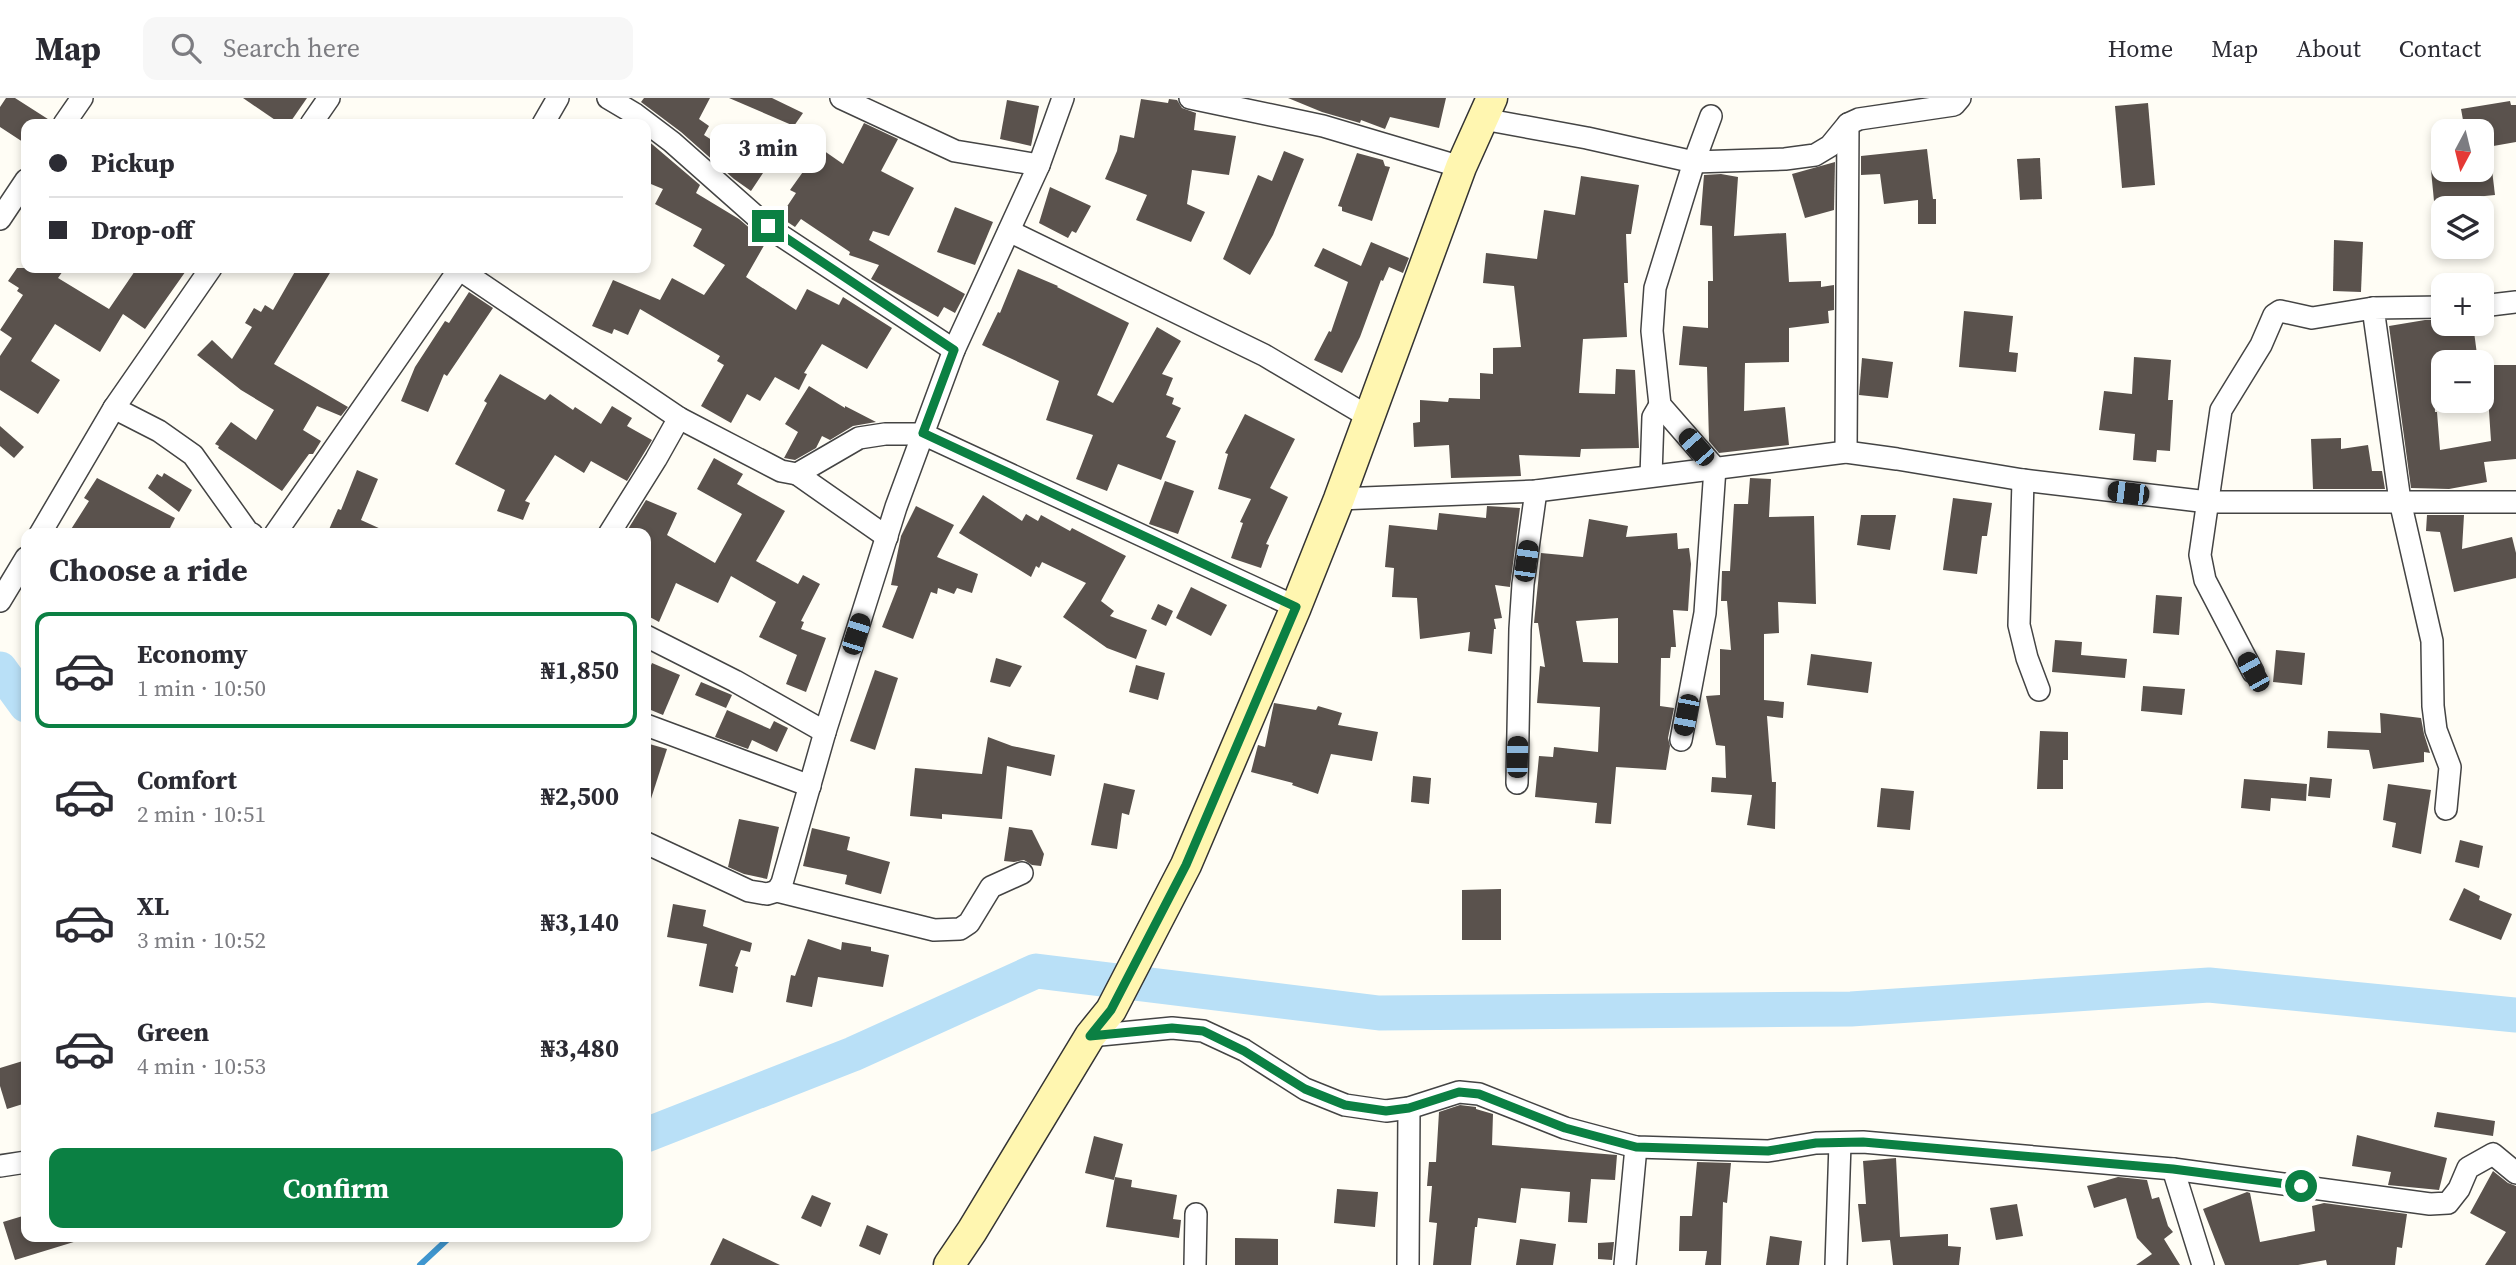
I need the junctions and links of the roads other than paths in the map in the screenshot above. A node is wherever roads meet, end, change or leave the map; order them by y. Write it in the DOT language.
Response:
graph roads {
  1 [pos="82,98"];
  2 [pos="329,98"];
  3 [pos="558,98"];
  4 [pos="607,98"];
  5 [pos="841,98"];
  6 [pos="1063,98"];
  7 [pos="1190,98"];
  8 [pos="1960,98"];
  9 [pos="1488,108"];
  10 [pos="1711,116"];
  11 [pos="67,119"];
  12 [pos="314,119"];
  13 [pos="546,119"];
  14 [pos="642,119"];
  15 [pos="1847,124"];
  16 [pos="651,126"];
  17 [pos="1694,162"];
  18 [pos="1039,165"];
  19 [pos="1461,167"];
  20 [pos="21,188"];
  21 [pos="0,219"];
  22 [pos="1009,231"];
  23 [pos="208,273"];
  24 [pos="457,273"];
  25 [pos="467,273"];
  26 [pos="2516,302"];
  27 [pos="2494,305"];
  28 [pos="2431,307"];
  29 [pos="2373,308"];
  30 [pos="954,350"];
  31 [pos="1660,405"];
  32 [pos="114,408"];
  33 [pos="1369,417"];
  34 [pos="679,418"];
  35 [pos="923,433"];
  36 [pos="1846,452"];
  37 [pos="1715,468"];
  38 [pos="797,474"];
  39 [pos="1651,476"];
  40 [pos="2023,480"];
  41 [pos="1535,491"];
  42 [pos="1339,499"];
  43 [pos="2400,501"];
  44 [pos="2208,502"];
  45 [pos="2516,502"];
  46 [pos="44,528"];
  47 [pos="245,528"];
  48 [pos="279,528"];
  49 [pos="613,528"];
  50 [pos="887,537"];
  51 [pos="21,566"];
  52 [pos="0,601"];
  53 [pos="1296,607"];
  54 [pos="651,639"];
  55 [pos="2253,672"];
  56 [pos="2039,690"];
  57 [pos="651,727"];
  58 [pos="825,732"];
  59 [pos="1681,740"];
  60 [pos="1517,783"];
  61 [pos="810,786"];
  62 [pos="2446,809"];
  63 [pos="651,845"];
  64 [pos="1022,873"];
  65 [pos="777,891"];
  66 [pos="1090,1036"];
  67 [pos="1409,1108"];
  68 [pos="1840,1143"];
  69 [pos="1636,1147"];
  70 [pos="21,1163"];
  71 [pos="0,1166"];
  72 [pos="2173,1169"];
  73 [pos="2516,1173"];
  74 [pos="1196,1214"];
  75 [pos="948,1265"];
  76 [pos="1195,1265"];
  77 [pos="1408,1265"];
  78 [pos="1625,1265"];
  79 [pos="1836,1265"];
  80 [pos="2203,1265"];
  1 -- 11 [label="street"];
  2 -- 12 [label="street"];
  3 -- 13 [label="street"];
  4 -- 14 [label="street"];
  5 -- 18 [label="street"];
  6 -- 18 [label="street"];
  7 -- 19 [label="street"];
  8 -- 15 [label="street"];
  9 -- 17 [label="street"];
  9 -- 19 [label="street"];
  10 -- 17 [label="street"];
  15 -- 17 [label="street"];
  15 -- 36 [label="street"];
  16 -- 30 [label="street"];
  17 -- 31 [label="street"];
  18 -- 22 [label="street"];
  19 -- 33 [label="street"];
  20 -- 21 [label="street"];
  22 -- 30 [label="street"];
  22 -- 33 [label="street"];
  23 -- 32 [label="street"];
  24 -- 48 [label="street"];
  25 -- 34 [label="street"];
  26 -- 27 [label="street"];
  28 -- 29 [label="street"];
  29 -- 43 [label="street"];
  29 -- 44 [label="street"];
  30 -- 35 [label="street"];
  31 -- 37 [label="street"];
  31 -- 39 [label="street"];
  32 -- 46 [label="street"];
  32 -- 47 [label="street"];
  33 -- 42 [label="street"];
  34 -- 38 [label="street"];
  34 -- 49 [label="street"];
  35 -- 38 [label="street"];
  35 -- 50 [label="street"];
  35 -- 53 [label="street"];
  36 -- 37 [label="street"];
  36 -- 40 [label="street"];
  37 -- 39 [label="street"];
  37 -- 59 [label="street"];
  38 -- 50 [label="street"];
  39 -- 41 [label="street"];
  40 -- 44 [label="street"];
  40 -- 56 [label="street"];
  41 -- 42 [label="street"];
  41 -- 60 [label="street"];
  42 -- 53 [label="street"];
  43 -- 44 [label="street"];
  43 -- 45 [label="street"];
  43 -- 62 [label="street"];
  44 -- 55 [label="street"];
  50 -- 58 [label="street"];
  51 -- 52 [label="street"];
  53 -- 66 [label="street"];
  54 -- 58 [label="street"];
  57 -- 61 [label="street"];
  58 -- 61 [label="street"];
  61 -- 65 [label="street"];
  63 -- 65 [label="street"];
  64 -- 65 [label="street"];
  66 -- 67 [label="street"];
  66 -- 75 [label="street"];
  67 -- 69 [label="street"];
  67 -- 77 [label="street"];
  68 -- 69 [label="street"];
  68 -- 72 [label="street"];
  68 -- 79 [label="street"];
  69 -- 78 [label="street"];
  70 -- 71 [label="street"];
  72 -- 73 [label="street"];
  72 -- 80 [label="street"];
  74 -- 76 [label="street"];
}
